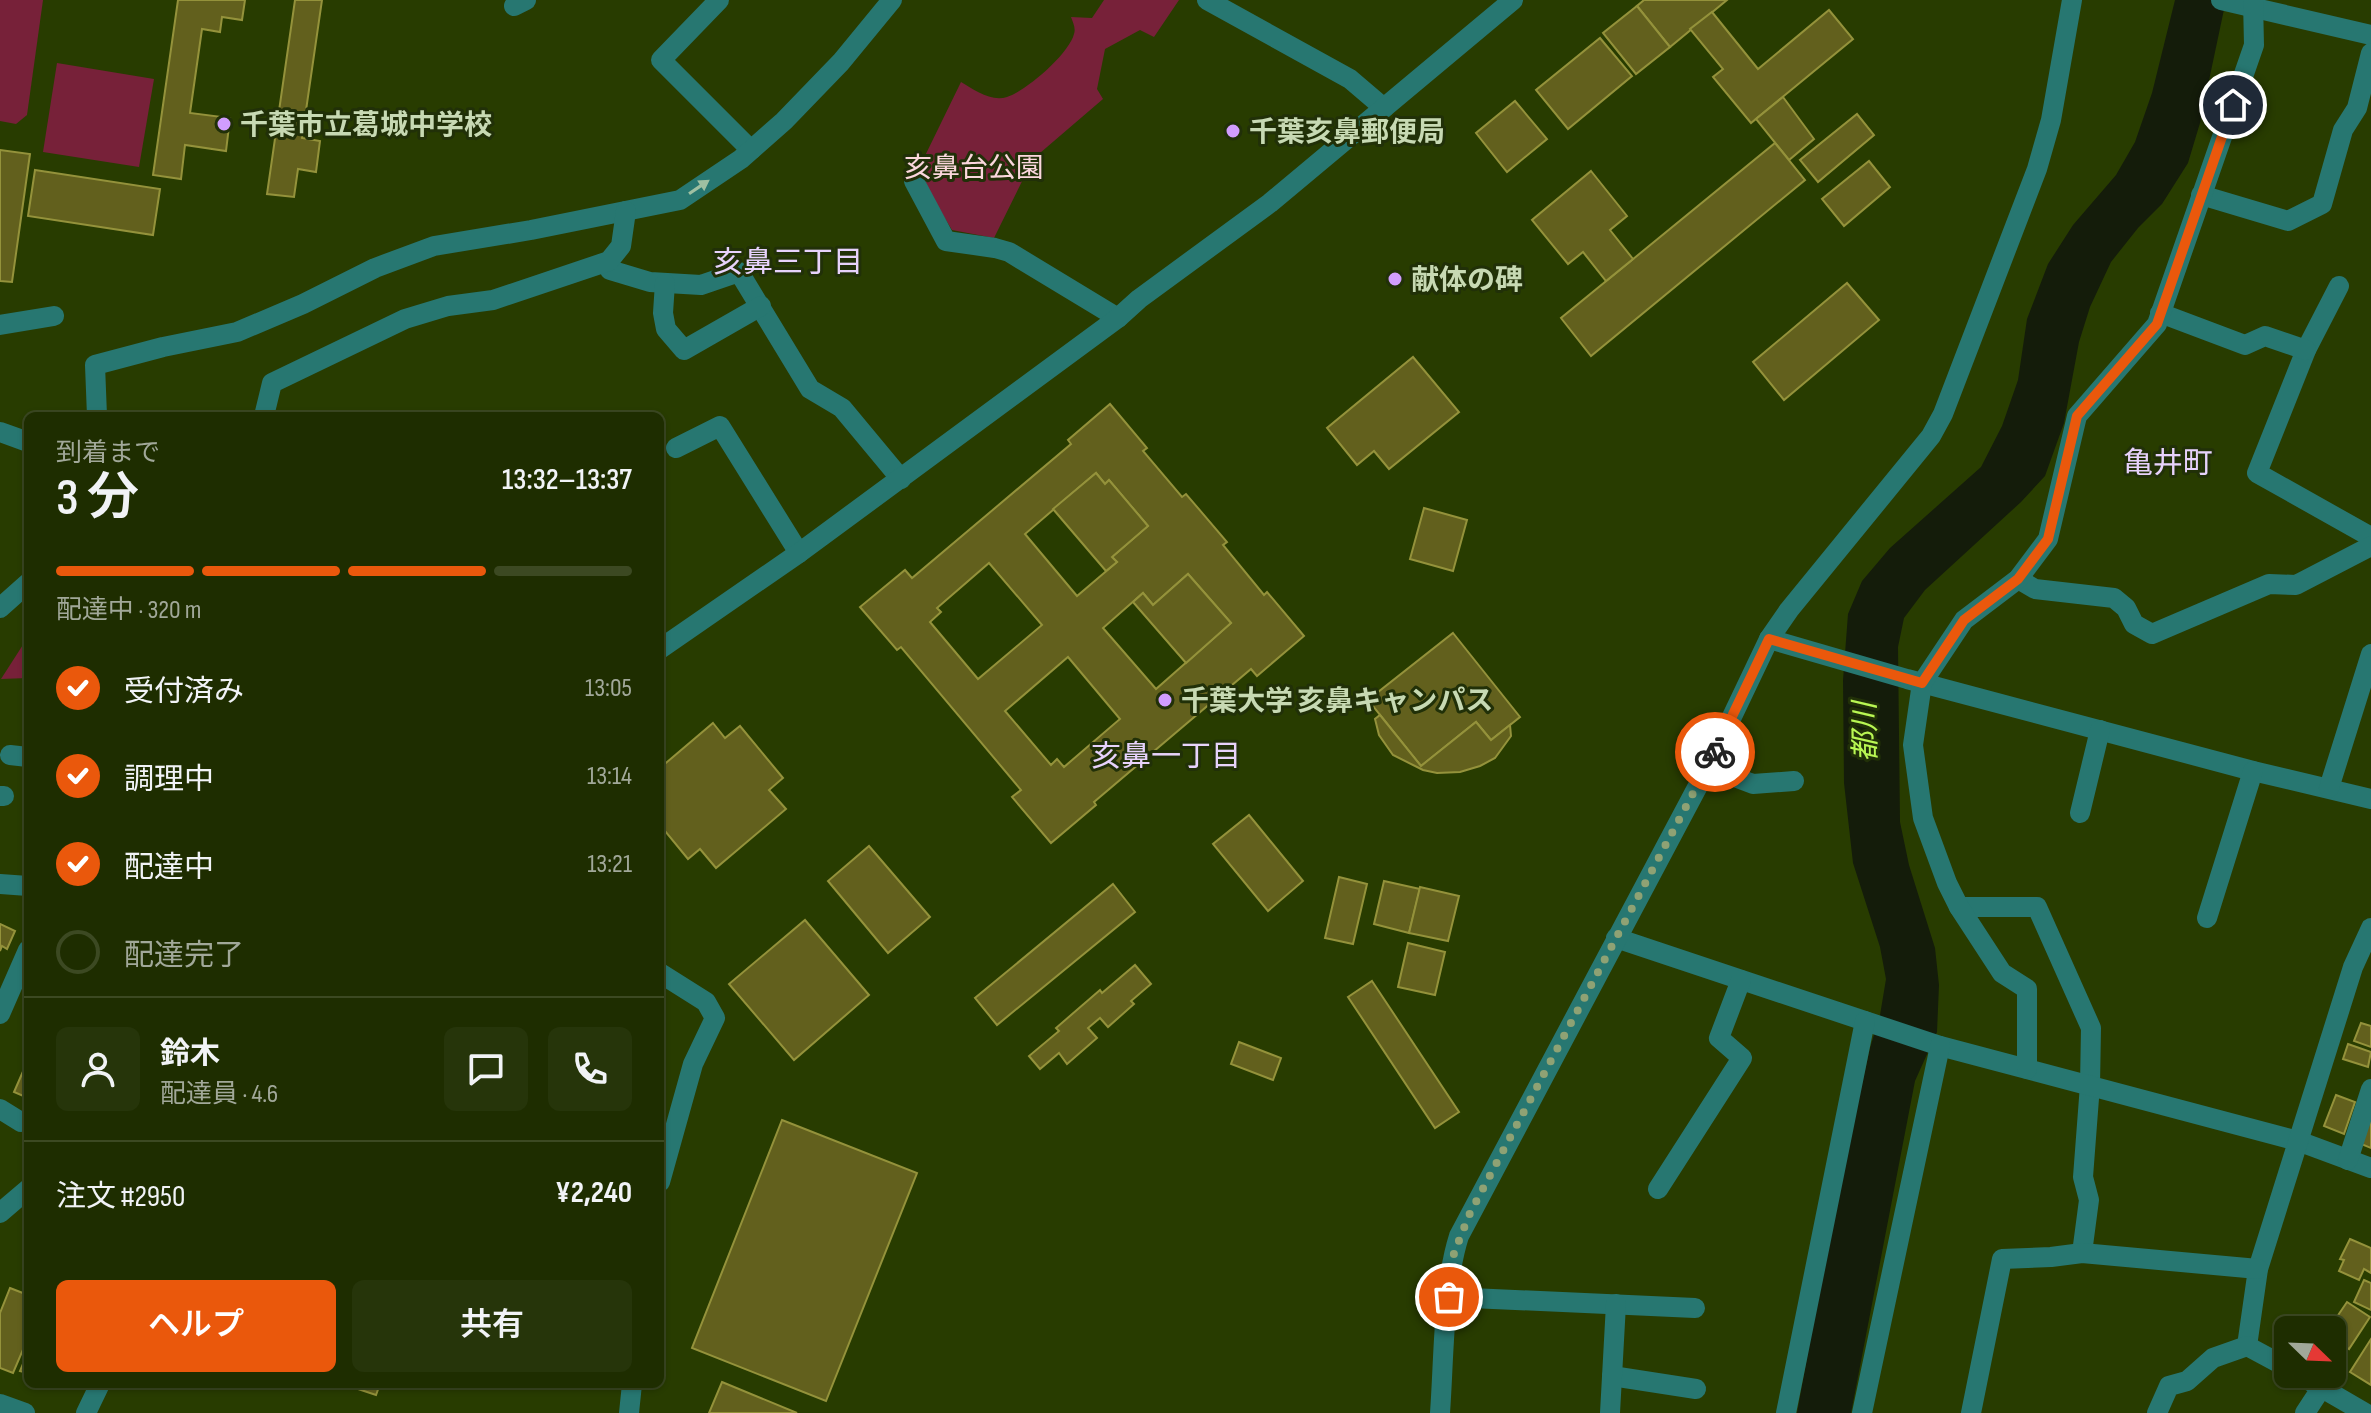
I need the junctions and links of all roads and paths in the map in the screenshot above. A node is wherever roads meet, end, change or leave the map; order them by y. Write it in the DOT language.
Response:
graph roads {
  1 [pos="719,0"];
  2 [pos="892,0"];
  3 [pos="1207,0"];
  4 [pos="1513,0"];
  5 [pos="2072,0"];
  6 [pos="2221,0"];
  7 [pos="2254,4"];
  8 [pos="2371,35"];
  9 [pos="2371,53"];
  10 [pos="1384,108"];
  11 [pos="751,150"];
  12 [pos="914,181"];
  13 [pos="2201,195"];
  14 [pos="626,211"];
  15 [pos="609,261"];
  16 [pos="665,283"];
  17 [pos="2339,286"];
  18 [pos="761,306"];
  19 [pos="2160,313"];
  20 [pos="54,316"];
  21 [pos="1118,318"];
  22 [pos="0,325"];
  23 [pos="2306,350"];
  24 [pos="97,412"];
  25 [pos="265,412"];
  26 [pos="0,432"];
  27 [pos="24,441"];
  28 [pos="676,448"];
  29 [pos="901,479"];
  30 [pos="2371,537"];
  31 [pos="2371,546"];
  32 [pos="799,553"];
  33 [pos="2018,579"];
  34 [pos="24,587"];
  35 [pos="0,608"];
  36 [pos="1769,639"];
  37 [pos="664,646"];
  38 [pos="2371,654"];
  39 [pos="1914,681"];
  40 [pos="2100,730"];
  41 [pos="1708,767"];
  42 [pos="2253,771"];
  43 [pos="1794,781"];
  44 [pos="2329,788"];
  45 [pos="2371,799"];
  46 [pos="2080,813"];
  47 [pos="0,884"];
  48 [pos="24,886"];
  49 [pos="1959,907"];
  50 [pos="2207,918"];
  51 [pos="2371,928"];
  52 [pos="1616,938"];
  53 [pos="24,959"];
  54 [pos="664,976"];
  55 [pos="1741,980"];
  56 [pos="0,1014"];
  57 [pos="1865,1021"];
  58 [pos="1940,1046"];
  59 [pos="2027,1069"];
  60 [pos="2090,1085"];
  61 [pos="2371,1089"];
  62 [pos="0,1109"];
  63 [pos="24,1121"];
  64 [pos="2298,1141"];
  65 [pos="2348,1160"];
  66 [pos="664,1168"];
  67 [pos="2371,1168"];
  68 [pos="1658,1189"];
  69 [pos="24,1192"];
  70 [pos="0,1213"];
  71 [pos="2082,1253"];
  72 [pos="2258,1269"];
  73 [pos="1449,1297"];
  74 [pos="1616,1304"];
  75 [pos="1695,1308"];
  76 [pos="2247,1346"];
  77 [pos="2274,1360"];
  78 [pos="1612,1376"];
  79 [pos="98,1388"];
  80 [pos="632,1388"];
  81 [pos="2321,1388"];
  82 [pos="2324,1388"];
  83 [pos="1696,1389"];
  84 [pos="0,1404"];
  85 [pos="25,1413"];
  86 [pos="86,1413"];
  87 [pos="629,1413"];
  88 [pos="1440,1413"];
  89 [pos="1610,1413"];
  90 [pos="1786,1413"];
  91 [pos="1862,1413"];
  92 [pos="1971,1413"];
  93 [pos="2157,1413"];
  94 [pos="2305,1413"];
  95 [pos="2365,1413"];
  1 -- 11 [label="street"];
  2 -- 11 [label="street"];
  3 -- 10 [label="street"];
  4 -- 10 [label="street"];
  5 -- 36 [label="street"];
  6 -- 7 [label="street"];
  7 -- 8 [label="street"];
  7 -- 13 [label="street"];
  9 -- 13 [label="street"];
  10 -- 21 [label="street"];
  14 -- 11 [label="street, one-way"];
  12 -- 21 [label="street"];
  13 -- 19 [label="street"];
  14 -- 15 [label="street"];
  14 -- 24 [label="street"];
  15 -- 16 [label="street"];
  15 -- 25 [label="street"];
  16 -- 18 [label="street"];
  16 -- 18 [label="street"];
  17 -- 23 [label="street"];
  18 -- 29 [label="street"];
  19 -- 23 [label="street"];
  19 -- 33 [label="street"];
  20 -- 22 [label="street"];
  21 -- 29 [label="street"];
  23 -- 30 [label="street"];
  26 -- 27 [label="street"];
  28 -- 32 [label="street"];
  29 -- 32 [label="street"];
  31 -- 33 [label="street"];
  32 -- 37 [label="street"];
  33 -- 39 [label="street"];
  34 -- 35 [label="street"];
  36 -- 39 [label="street"];
  36 -- 41 [label="street"];
  38 -- 44 [label="street"];
  39 -- 40 [label="street"];
  39 -- 49 [label="street"];
  40 -- 42 [label="street"];
  40 -- 46 [label="street"];
  41 -- 43 [label="street"];
  41 -- 52 [label="street"];
  42 -- 44 [label="street"];
  42 -- 50 [label="street"];
  44 -- 45 [label="street"];
  47 -- 48 [label="street"];
  49 -- 59 [label="street"];
  49 -- 60 [label="street"];
  51 -- 64 [label="street"];
  52 -- 55 [label="street"];
  52 -- 73 [label="street"];
  53 -- 56 [label="street"];
  54 -- 66 [label="street"];
  55 -- 57 [label="street"];
  55 -- 68 [label="street"];
  57 -- 58 [label="street"];
  57 -- 90 [label="street"];
  58 -- 59 [label="street"];
  58 -- 91 [label="street"];
  59 -- 60 [label="street"];
  60 -- 64 [label="street"];
  60 -- 71 [label="street"];
  61 -- 65 [label="street"];
  62 -- 63 [label="street"];
  64 -- 65 [label="street"];
  64 -- 72 [label="street"];
  65 -- 67 [label="street"];
  69 -- 70 [label="street"];
  71 -- 72 [label="street"];
  71 -- 92 [label="street"];
  72 -- 76 [label="street"];
  73 -- 74 [label="street"];
  73 -- 88 [label="street"];
  74 -- 75 [label="street"];
  74 -- 78 [label="street"];
  76 -- 77 [label="street"];
  76 -- 93 [label="street"];
  78 -- 83 [label="street"];
  78 -- 89 [label="street"];
  79 -- 86 [label="street"];
  80 -- 87 [label="street"];
  81 -- 94 [label="street"];
  82 -- 95 [label="street"];
  84 -- 85 [label="street"];
}
